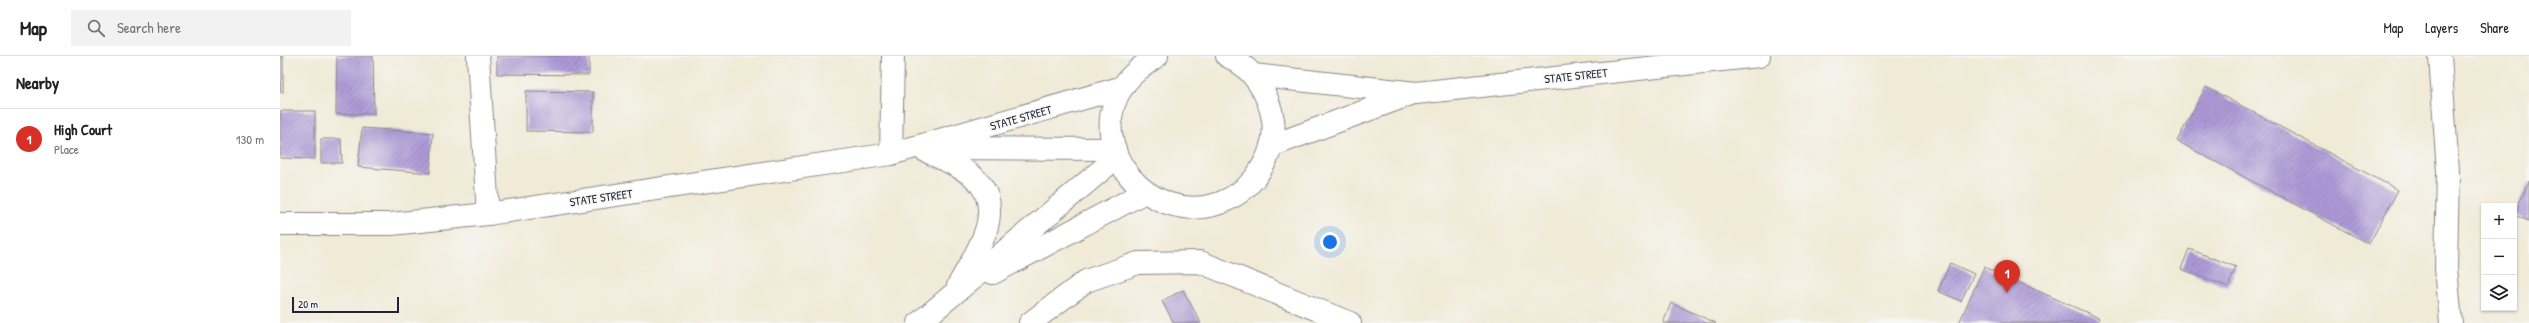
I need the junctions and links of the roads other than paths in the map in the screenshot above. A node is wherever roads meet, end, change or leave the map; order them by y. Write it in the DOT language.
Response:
graph roads {
  1 [pos="478,56"];
  2 [pos="893,56"];
  3 [pos="1157,56"];
  4 [pos="1227,56"];
  5 [pos="1759,56"];
  6 [pos="2440,56"];
  7 [pos="1140,63"];
  8 [pos="1253,75"];
  9 [pos="1123,87"];
  10 [pos="1416,92"];
  11 [pos="1271,146"];
  12 [pos="919,148"];
  13 [pos="1116,153"];
  14 [pos="891,154"];
  15 [pos="1145,192"];
  16 [pos="488,214"];
  17 [pos="280,224"];
  18 [pos="954,294"];
  19 [pos="919,323"];
  20 [pos="1030,323"];
  21 [pos="1350,323"];
  22 [pos="2451,323"];
  1 -- 16 [label="street"];
  2 -- 14 [label="street"];
  3 -- 7 [label="street"];
  4 -- 8 [label="street"];
  5 -- 10 [label="street, STATE STREET"];
  6 -- 22 [label="street"];
  7 -- 9 [label="street"];
  8 -- 10 [label="street, STATE STREET"];
  8 -- 11 [label="street"];
  9 -- 12 [label="street, STATE STREET"];
  9 -- 13 [label="street"];
  10 -- 11 [label="street, STATE STREET"];
  11 -- 15 [label="street"];
  12 -- 13 [label="street, STATE STREET"];
  12 -- 14 [label="street, STATE STREET"];
  12 -- 18 [label="street"];
  13 -- 15 [label="street"];
  13 -- 18 [label="street"];
  14 -- 16 [label="street, STATE STREET"];
  15 -- 18 [label="street"];
  16 -- 17 [label="street, STATE STREET"];
  18 -- 19 [label="street"];
  20 -- 21 [label="street"];
}
